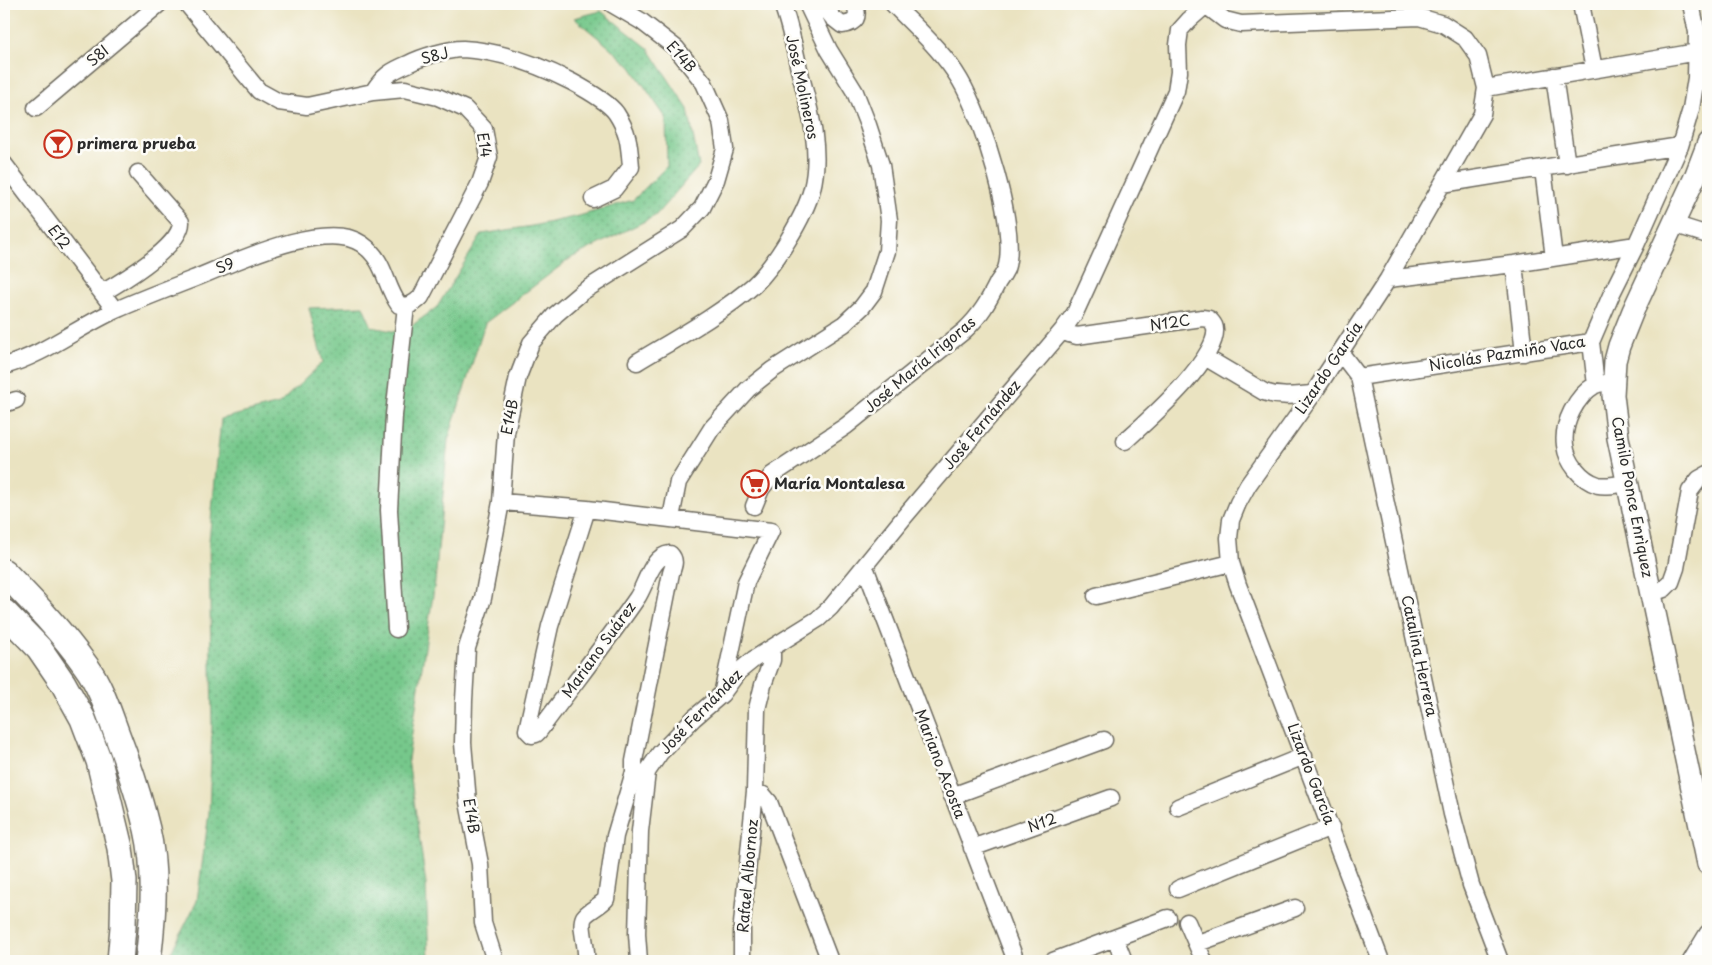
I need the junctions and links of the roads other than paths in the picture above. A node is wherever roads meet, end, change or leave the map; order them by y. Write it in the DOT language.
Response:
graph roads {
  1 [pos="159,4"];
  2 [pos="187,4"];
  3 [pos="612,4"];
  4 [pos="782,4"];
  5 [pos="807,4"];
  6 [pos="822,4"];
  7 [pos="854,4"];
  8 [pos="893,4"];
  9 [pos="1581,4"];
  10 [pos="1692,4"];
  11 [pos="1205,5"];
  12 [pos="1362,11"];
  13 [pos="1697,52"];
  14 [pos="1594,69"];
  15 [pos="1554,76"];
  16 [pos="1486,88"];
  17 [pos="373,92"];
  18 [pos="36,108"];
  19 [pos="1708,143"];
  20 [pos="1680,146"];
  21 [pos="4,164"];
  22 [pos="1566,165"];
  23 [pos="1543,169"];
  24 [pos="138,172"];
  25 [pos="1702,180"];
  26 [pos="1442,184"];
  27 [pos="593,199"];
  28 [pos="1673,224"];
  29 [pos="1708,235"];
  30 [pos="1636,246"];
  31 [pos="1554,258"];
  32 [pos="1514,264"];
  33 [pos="1388,279"];
  34 [pos="102,293"];
  35 [pos="406,306"];
  36 [pos="115,310"];
  37 [pos="1062,331"];
  38 [pos="1591,342"];
  39 [pos="1340,352"];
  40 [pos="1524,353"];
  41 [pos="1205,357"];
  42 [pos="637,362"];
  43 [pos="5,364"];
  44 [pos="1358,378"];
  45 [pos="1605,384"];
  46 [pos="1313,394"];
  47 [pos="1125,441"];
  48 [pos="1708,474"];
  49 [pos="1628,483"];
  50 [pos="500,502"];
  51 [pos="754,506"];
  52 [pos="587,509"];
  53 [pos="671,518"];
  54 [pos="1231,563"];
  55 [pos="865,567"];
  56 [pos="4,572"];
  57 [pos="1652,593"];
  58 [pos="1096,596"];
  59 [pos="4,612"];
  60 [pos="396,629"];
  61 [pos="772,648"];
  62 [pos="722,694"];
  63 [pos="1104,740"];
  64 [pos="1304,756"];
  65 [pos="641,772"];
  66 [pos="755,791"];
  67 [pos="952,796"];
  68 [pos="1111,798"];
  69 [pos="1178,807"];
  70 [pos="1331,826"];
  71 [pos="972,848"];
  72 [pos="1708,864"];
  73 [pos="1178,888"];
  74 [pos="1294,908"];
  75 [pos="1168,918"];
  76 [pos="1187,922"];
  77 [pos="1708,933"];
  78 [pos="1115,938"];
  79 [pos="1198,943"];
  80 [pos="120,961"];
  81 [pos="148,961"];
  82 [pos="495,961"];
  83 [pos="586,961"];
  84 [pos="639,961"];
  85 [pos="742,961"];
  86 [pos="830,961"];
  87 [pos="1016,961"];
  88 [pos="1053,961"];
  89 [pos="1124,961"];
  90 [pos="1204,961"];
  91 [pos="1381,961"];
  92 [pos="1500,961"];
  93 [pos="1691,961"];
  1 -- 18 [label="street, S8I"];
  2 -- 17 [label="street"];
  3 -- 50 [label="street, E14B"];
  4 -- 42 [label="street, José Molineros"];
  5 -- 53 [label="street"];
  6 -- 7 [label="street"];
  8 -- 51 [label="street, José María Irigoras"];
  9 -- 14 [label="street"];
  10 -- 13 [label="street, Nicolás Pazmiño Vaca"];
  11 -- 12 [label="street, Lizardo García"];
  11 -- 37 [label="street, José Fernández"];
  12 -- 16 [label="street, Lizardo García"];
  13 -- 14 [label="street"];
  13 -- 20 [label="street, Nicolás Pazmiño Vaca"];
  14 -- 15 [label="street"];
  15 -- 16 [label="street"];
  15 -- 22 [label="street"];
  16 -- 26 [label="street, Lizardo García"];
  17 -- 27 [label="street, S8J"];
  17 -- 35 [label="street, E14"];
  19 -- 25 [label="main road, Camilo Ponce Enrìquez"];
  20 -- 22 [label="street"];
  20 -- 30 [label="street, Nicolás Pazmiño Vaca"];
  21 -- 34 [label="street, E12"];
  22 -- 23 [label="street"];
  23 -- 26 [label="street"];
  23 -- 31 [label="street"];
  24 -- 34 [label="street"];
  25 -- 28 [label="main road, Camilo Ponce Enrìquez"];
  26 -- 33 [label="street, Lizardo García"];
  28 -- 29 [label="street"];
  28 -- 45 [label="main road, Camilo Ponce Enrìquez"];
  30 -- 31 [label="street"];
  30 -- 38 [label="street, Nicolás Pazmiño Vaca"];
  31 -- 32 [label="street"];
  32 -- 33 [label="street"];
  32 -- 40 [label="street"];
  33 -- 39 [label="street, Lizardo García"];
  34 -- 36 [label="street, E12"];
  35 -- 36 [label="street, S9"];
  35 -- 60 [label="street"];
  36 -- 43 [label="street, S9"];
  37 -- 41 [label="street, N12C"];
  37 -- 55 [label="street, José Fernández"];
  38 -- 40 [label="street, Nicolás Pazmiño Vaca"];
  38 -- 45 [label="street"];
  39 -- 44 [label="street, Catalina Herrera"];
  39 -- 46 [label="street, Lizardo García"];
  40 -- 44 [label="street, Nicolás Pazmiño Vaca"];
  41 -- 46 [label="street"];
  41 -- 47 [label="street"];
  44 -- 92 [label="street, Catalina Herrera"];
  45 -- 49 [label="main road, Camilo Ponce Enrìquez"];
  45 -- 49 [label="street"];
  46 -- 54 [label="street, Lizardo García"];
  48 -- 57 [label="street"];
  49 -- 57 [label="main road, Camilo Ponce Enrìquez"];
  50 -- 52 [label="street"];
  50 -- 82 [label="street, E14B"];
  52 -- 53 [label="street"];
  52 -- 65 [label="street, Mariano Suárez"];
  53 -- 62 [label="street"];
  54 -- 58 [label="street"];
  54 -- 64 [label="street, Lizardo García"];
  55 -- 61 [label="street, José Fernández"];
  55 -- 67 [label="street, Mariano Acosta"];
  56 -- 81 [label="highway"];
  57 -- 72 [label="main road, Camilo Ponce Enrìquez"];
  59 -- 80 [label="highway"];
  61 -- 62 [label="street, José Fernández"];
  61 -- 66 [label="street, Rafael Albornoz"];
  62 -- 65 [label="street, José Fernández"];
  63 -- 67 [label="street"];
  64 -- 69 [label="street"];
  64 -- 70 [label="street, Lizardo García"];
  65 -- 83 [label="street, José Fernández"];
  65 -- 84 [label="street, Mariano Suárez"];
  66 -- 85 [label="street, Rafael Albornoz"];
  66 -- 86 [label="street"];
  67 -- 71 [label="street, Mariano Acosta"];
  68 -- 71 [label="street, N12"];
  70 -- 73 [label="street"];
  70 -- 91 [label="street, Lizardo García"];
  71 -- 87 [label="street, Mariano Acosta"];
  74 -- 79 [label="street"];
  75 -- 78 [label="street"];
  76 -- 79 [label="street"];
  77 -- 93 [label="street"];
  78 -- 88 [label="street"];
  78 -- 89 [label="street"];
  79 -- 90 [label="street"];
}
